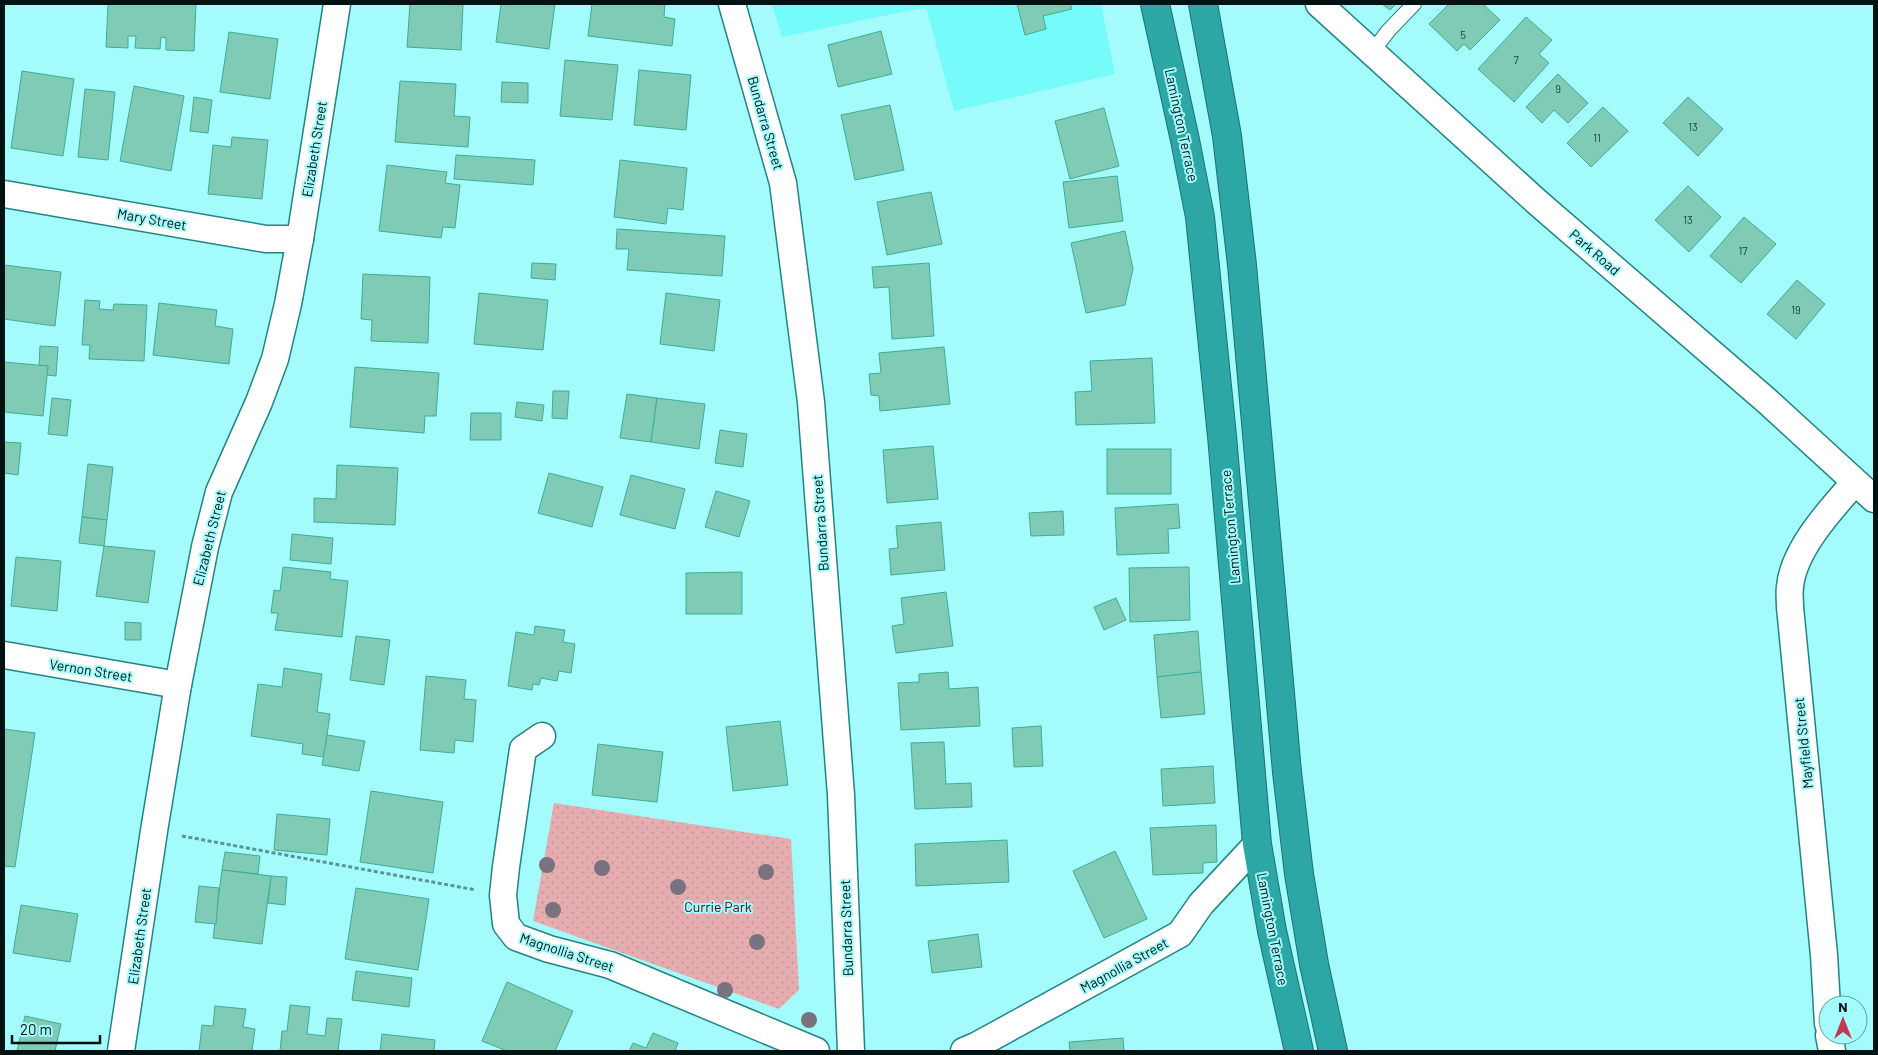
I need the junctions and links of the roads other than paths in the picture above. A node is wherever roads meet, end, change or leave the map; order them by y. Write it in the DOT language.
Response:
graph roads {
  1 [pos="337,4"];
  2 [pos="732,4"];
  3 [pos="1155,4"];
  4 [pos="1203,4"];
  5 [pos="1318,4"];
  6 [pos="1414,4"];
  7 [pos="1372,52"];
  8 [pos="4,194"];
  9 [pos="300,239"];
  10 [pos="1855,482"];
  11 [pos="1874,499"];
  12 [pos="4,655"];
  13 [pos="178,685"];
  14 [pos="542,736"];
  15 [pos="1257,844"];
  16 [pos="1826,995"];
  17 [pos="121,1051"];
  18 [pos="816,1051"];
  19 [pos="850,1051"];
  20 [pos="964,1051"];
  21 [pos="1299,1051"];
  22 [pos="1333,1051"];
  1 -- 9 [label="street, Elizabeth Street"];
  2 -- 19 [label="street, Bundarra Street"];
  3 -- 15 [label="highway, Lamington Terrace"];
  4 -- 22 [label="highway"];
  5 -- 7 [label="street, Park Road"];
  6 -- 7 [label="lane"];
  7 -- 10 [label="street, Park Road"];
  8 -- 9 [label="street, Mary Street"];
  9 -- 13 [label="street, Elizabeth Street"];
  10 -- 11 [label="street, Park Road"];
  10 -- 16 [label="street, Mayfield Street"];
  12 -- 13 [label="street, Vernon Street"];
  13 -- 17 [label="street, Elizabeth Street"];
  14 -- 18 [label="street, Magnollia Street"];
  15 -- 20 [label="street, Magnollia Street"];
  15 -- 21 [label="highway, Lamington Terrace"];
}
